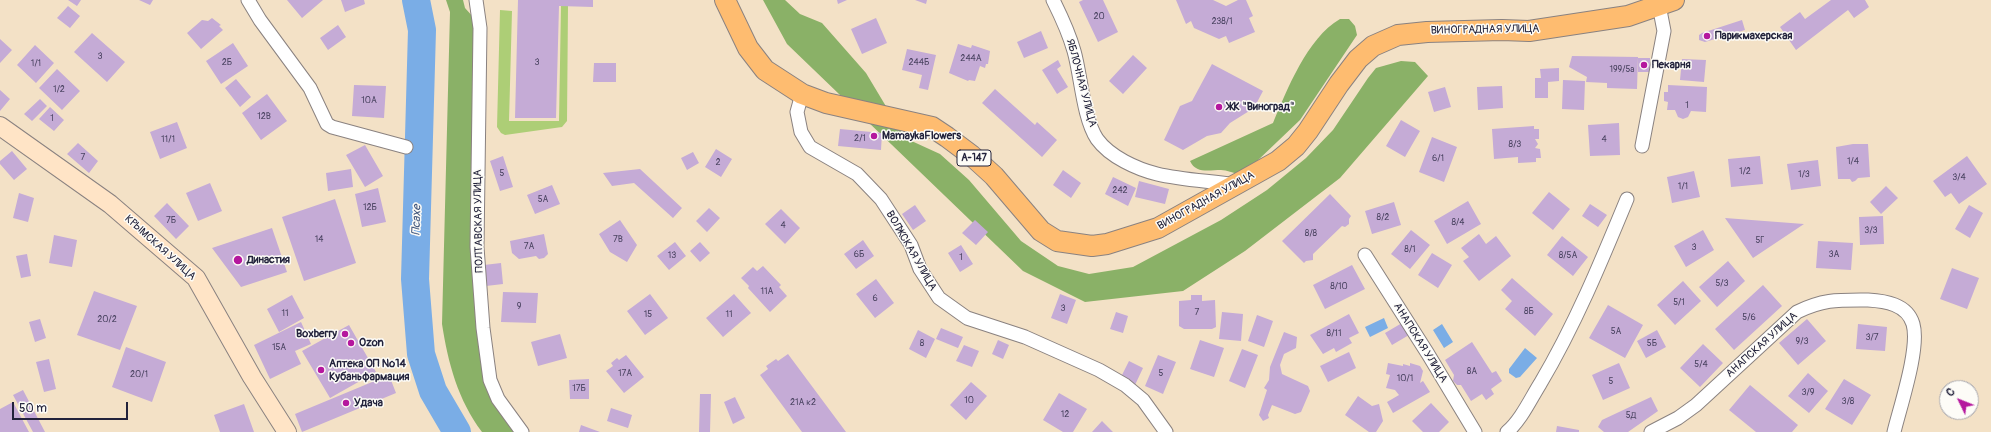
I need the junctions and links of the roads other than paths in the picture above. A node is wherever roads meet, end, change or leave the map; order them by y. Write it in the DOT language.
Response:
graph roads {
  1 [pos="248,0"];
  2 [pos="476,0"];
  3 [pos="725,0"];
  4 [pos="1053,0"];
  5 [pos="1664,2"];
  6 [pos="802,94"];
  7 [pos="0,126"];
  8 [pos="1642,146"];
  9 [pos="406,147"];
  10 [pos="1236,185"];
  11 [pos="1627,198"];
  12 [pos="1364,255"];
  13 [pos="287,432"];
  14 [pos="522,432"];
  15 [pos="1166,432"];
  16 [pos="1475,432"];
  17 [pos="1506,432"];
  18 [pos="1652,432"];
  19 [pos="1894,432"];
  1 -- 9 [label="street"];
  2 -- 14 [label="street, ПОЛТАВСКАЯ УЛИЦА"];
  3 -- 6 [label="main road, ВИНОГРАДНАЯ УЛИЦА / А-147"];
  4 -- 10 [label="street, ЯБЛОЧНАЯ УЛИЦА"];
  5 -- 8 [label="street"];
  5 -- 10 [label="main road, ВИНОГРАДНАЯ УЛИЦА"];
  6 -- 10 [label="main road, ВИНОГРАДНАЯ УЛИЦА / А-147"];
  6 -- 15 [label="street, ВОЛЖСКАЯ УЛИЦА"];
  7 -- 13 [label="street, КРЫМСКАЯ УЛИЦА"];
  11 -- 17 [label="street"];
  12 -- 16 [label="street, АНАПСКАЯ УЛИЦА"];
  18 -- 19 [label="street, АНАПСКАЯ УЛИЦА"];
}
